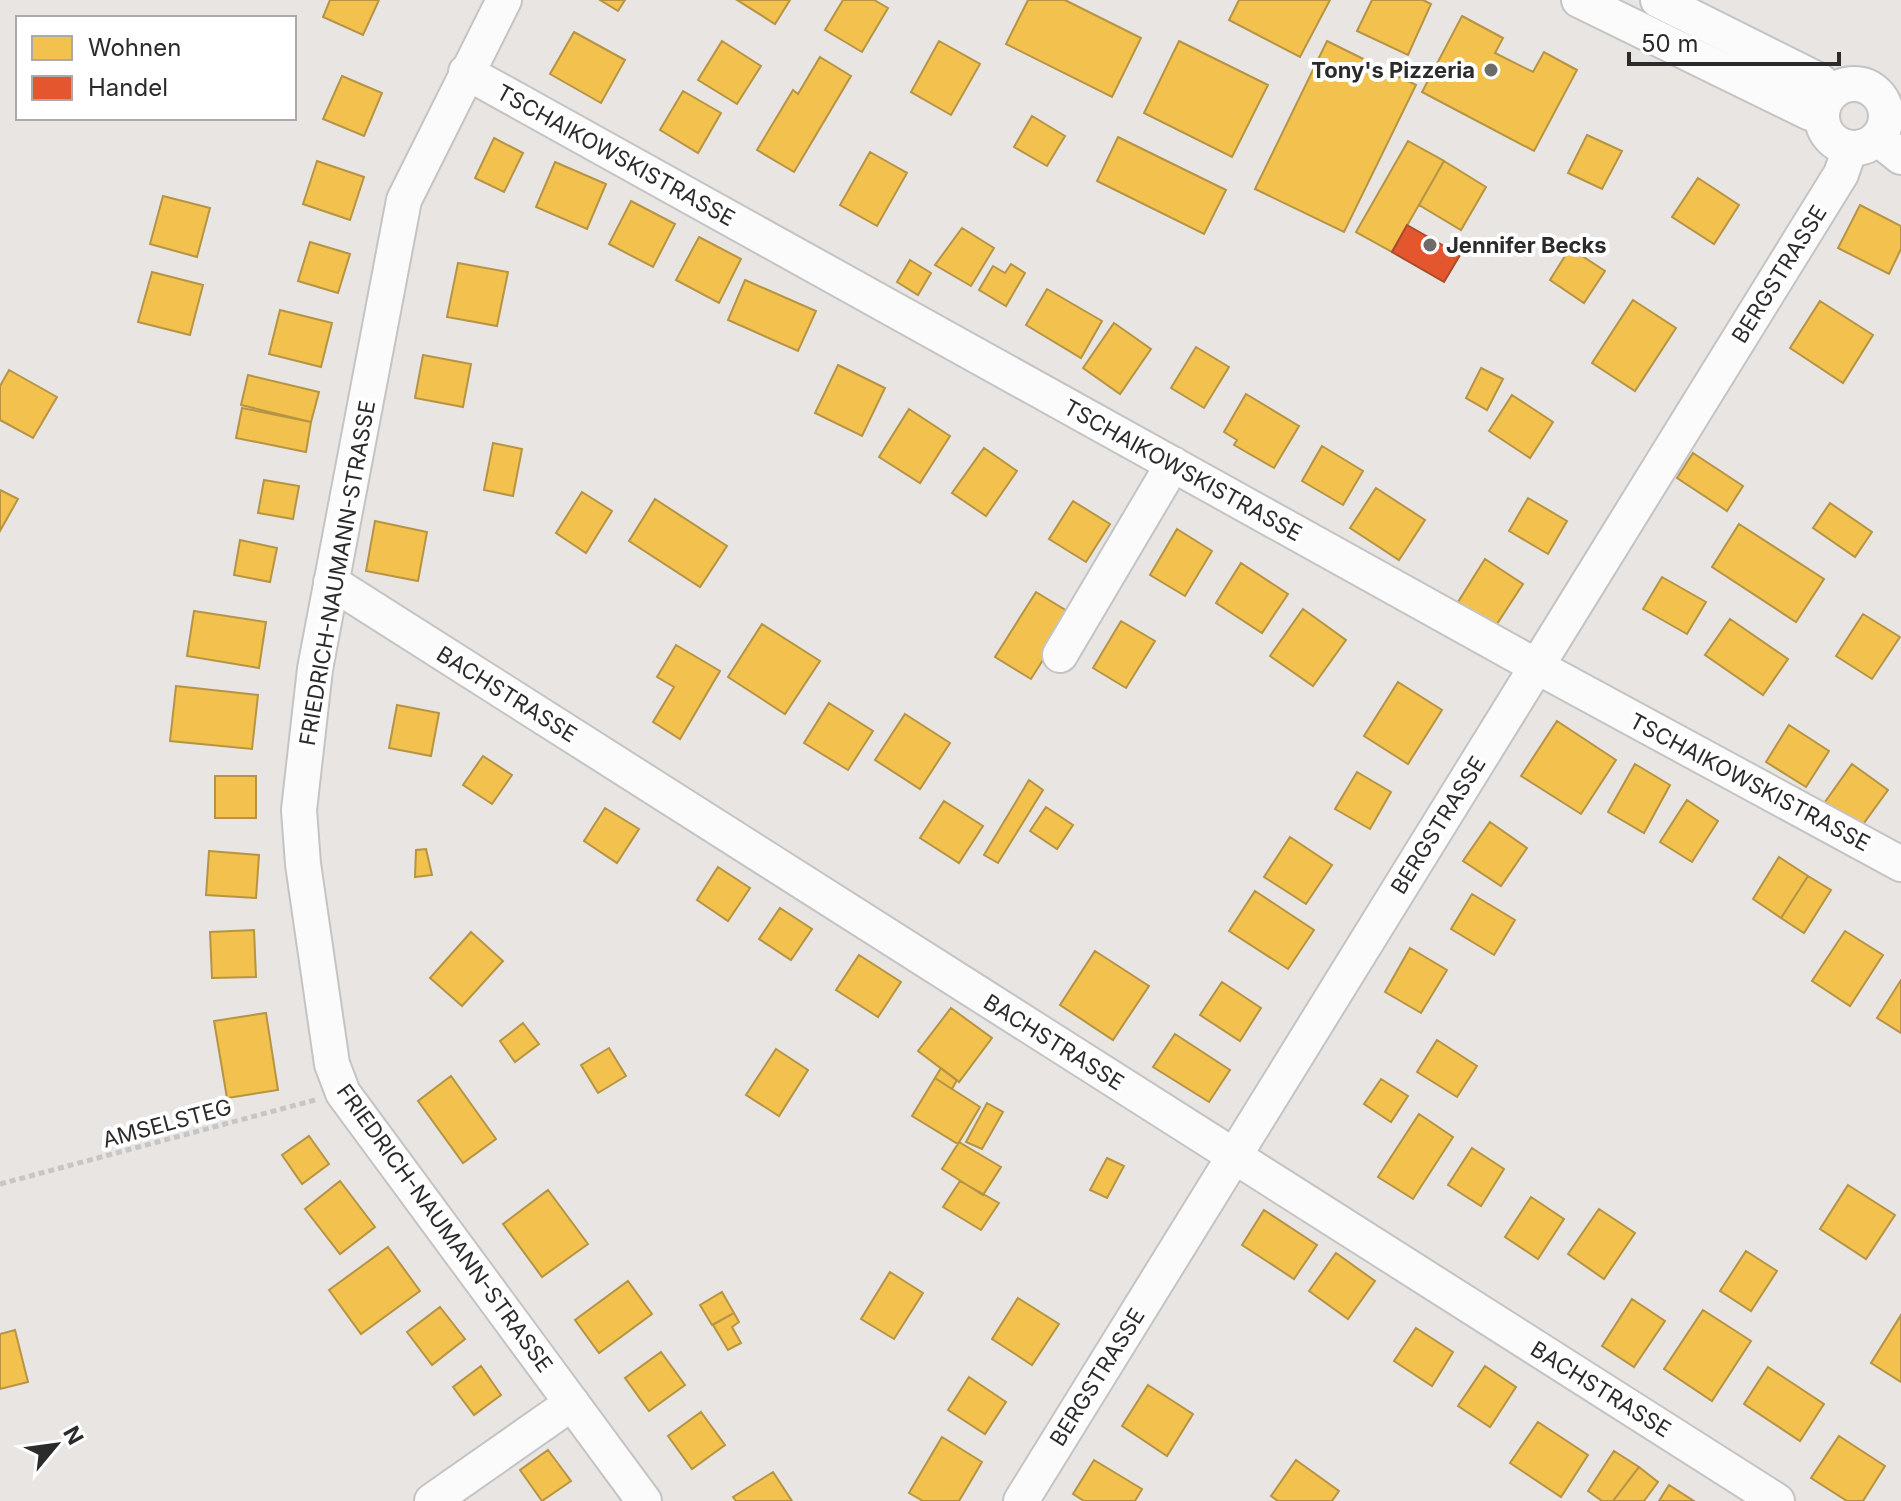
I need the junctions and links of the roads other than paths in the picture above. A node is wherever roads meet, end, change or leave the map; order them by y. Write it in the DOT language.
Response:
graph roads {
  1 [pos="504,0"];
  2 [pos="1579,0"];
  3 [pos="1658,0"];
  4 [pos="466,72"];
  5 [pos="1827,104"];
  6 [pos="1883,137"];
  7 [pos="1173,464"];
  8 [pos="331,582"];
  9 [pos="1060,655"];
  10 [pos="1536,666"];
  11 [pos="1901,864"];
  12 [pos="1233,1156"];
  13 [pos="572,1403"];
  14 [pos="432,1501"];
  15 [pos="644,1501"];
  16 [pos="1021,1501"];
  17 [pos="1777,1501"];
  1 -- 4 [label="street, FRIEDRICH-NAUMANN-STRASSE"];
  2 -- 5 [label="street"];
  3 -- 5 [label="street"];
  4 -- 7 [label="street, TSCHAIKOWSKISTRASSE"];
  4 -- 8 [label="street, FRIEDRICH-NAUMANN-STRASSE"];
  5 -- 6 [label="street"];
  5 -- 6 [label="street"];
  6 -- 10 [label="street, BERGSTRASSE"];
  7 -- 9 [label="street"];
  7 -- 10 [label="street, TSCHAIKOWSKISTRASSE"];
  8 -- 12 [label="street, BACHSTRASSE"];
  8 -- 13 [label="street, FRIEDRICH-NAUMANN-STRASSE"];
  10 -- 11 [label="street, TSCHAIKOWSKISTRASSE"];
  10 -- 12 [label="street, BERGSTRASSE"];
  12 -- 16 [label="street, BERGSTRASSE"];
  12 -- 17 [label="street, BACHSTRASSE"];
  13 -- 14 [label="street"];
  13 -- 15 [label="street, FRIEDRICH-NAUMANN-STRASSE"];
}
